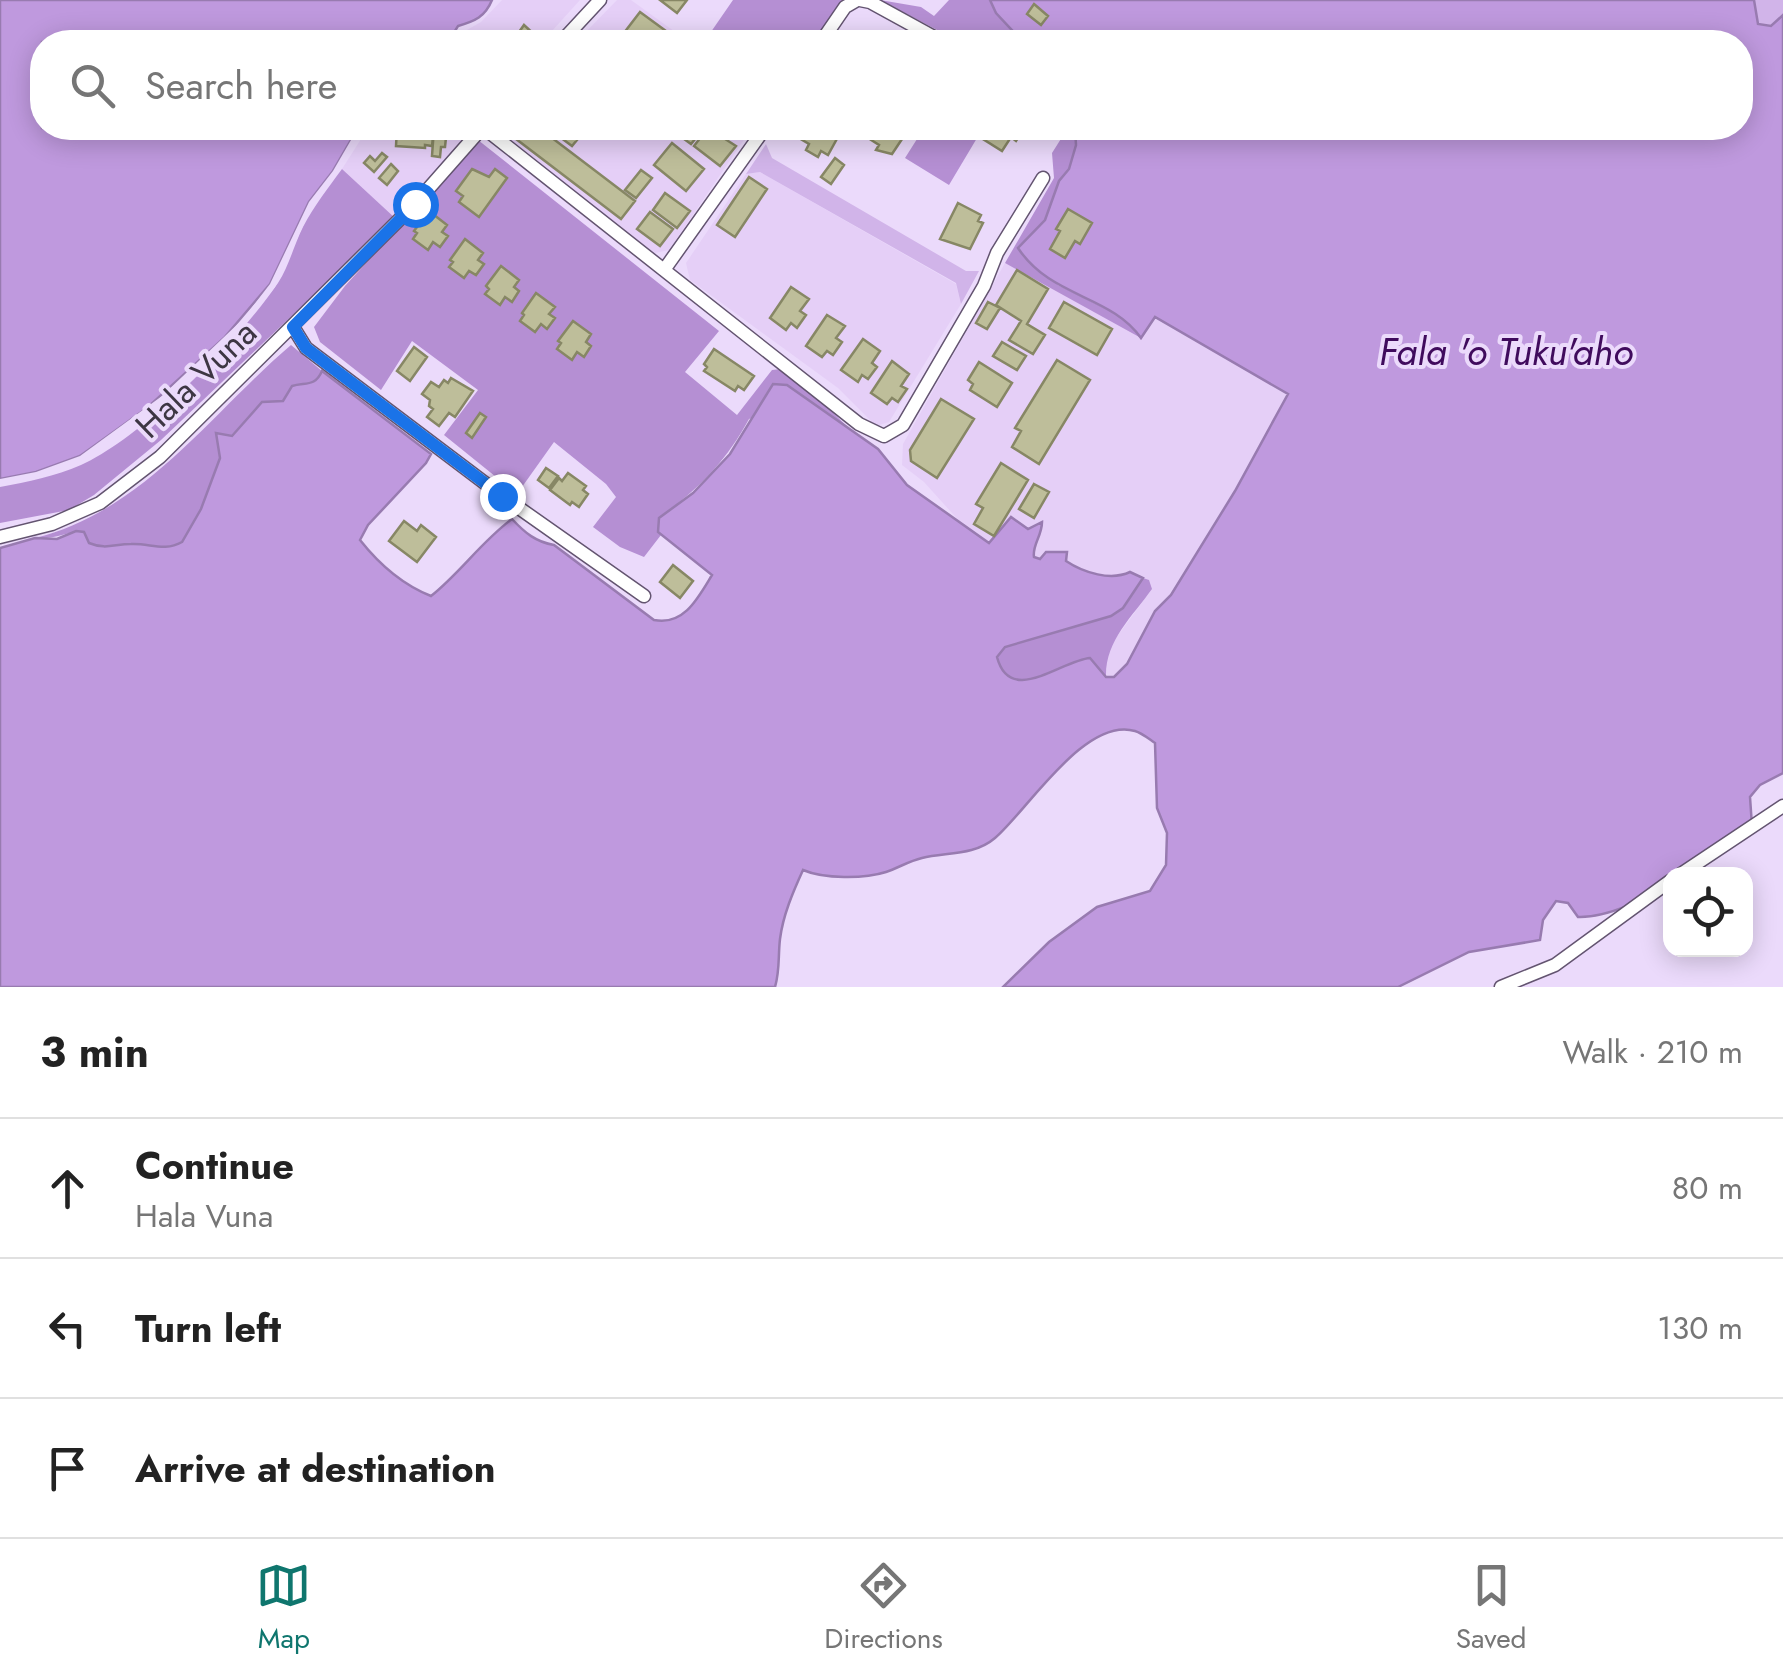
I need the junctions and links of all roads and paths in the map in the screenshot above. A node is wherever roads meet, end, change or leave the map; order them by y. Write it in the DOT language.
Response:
graph roads {
  1 [pos="600,0"];
  2 [pos="858,0"];
  3 [pos="572,30"];
  4 [pos="830,30"];
  5 [pos="921,30"];
  6 [pos="472,140"];
  7 [pos="498,140"];
  8 [pos="756,140"];
  9 [pos="1043,178"];
  10 [pos="664,270"];
  11 [pos="293,327"];
  12 [pos="0,536"];
  13 [pos="644,596"];
  14 [pos="1783,806"];
  15 [pos="1691,867"];
  16 [pos="1663,887"];
  17 [pos="1500,987"];
  1 -- 3 [label="street"];
  2 -- 4 [label="street"];
  2 -- 5 [label="street"];
  6 -- 11 [label="street, Hala Vuna"];
  7 -- 10 [label="street"];
  8 -- 10 [label="street"];
  9 -- 10 [label="street"];
  11 -- 12 [label="street, Hala Vuna"];
  11 -- 13 [label="street"];
  14 -- 15 [label="street"];
  16 -- 17 [label="street"];
}
